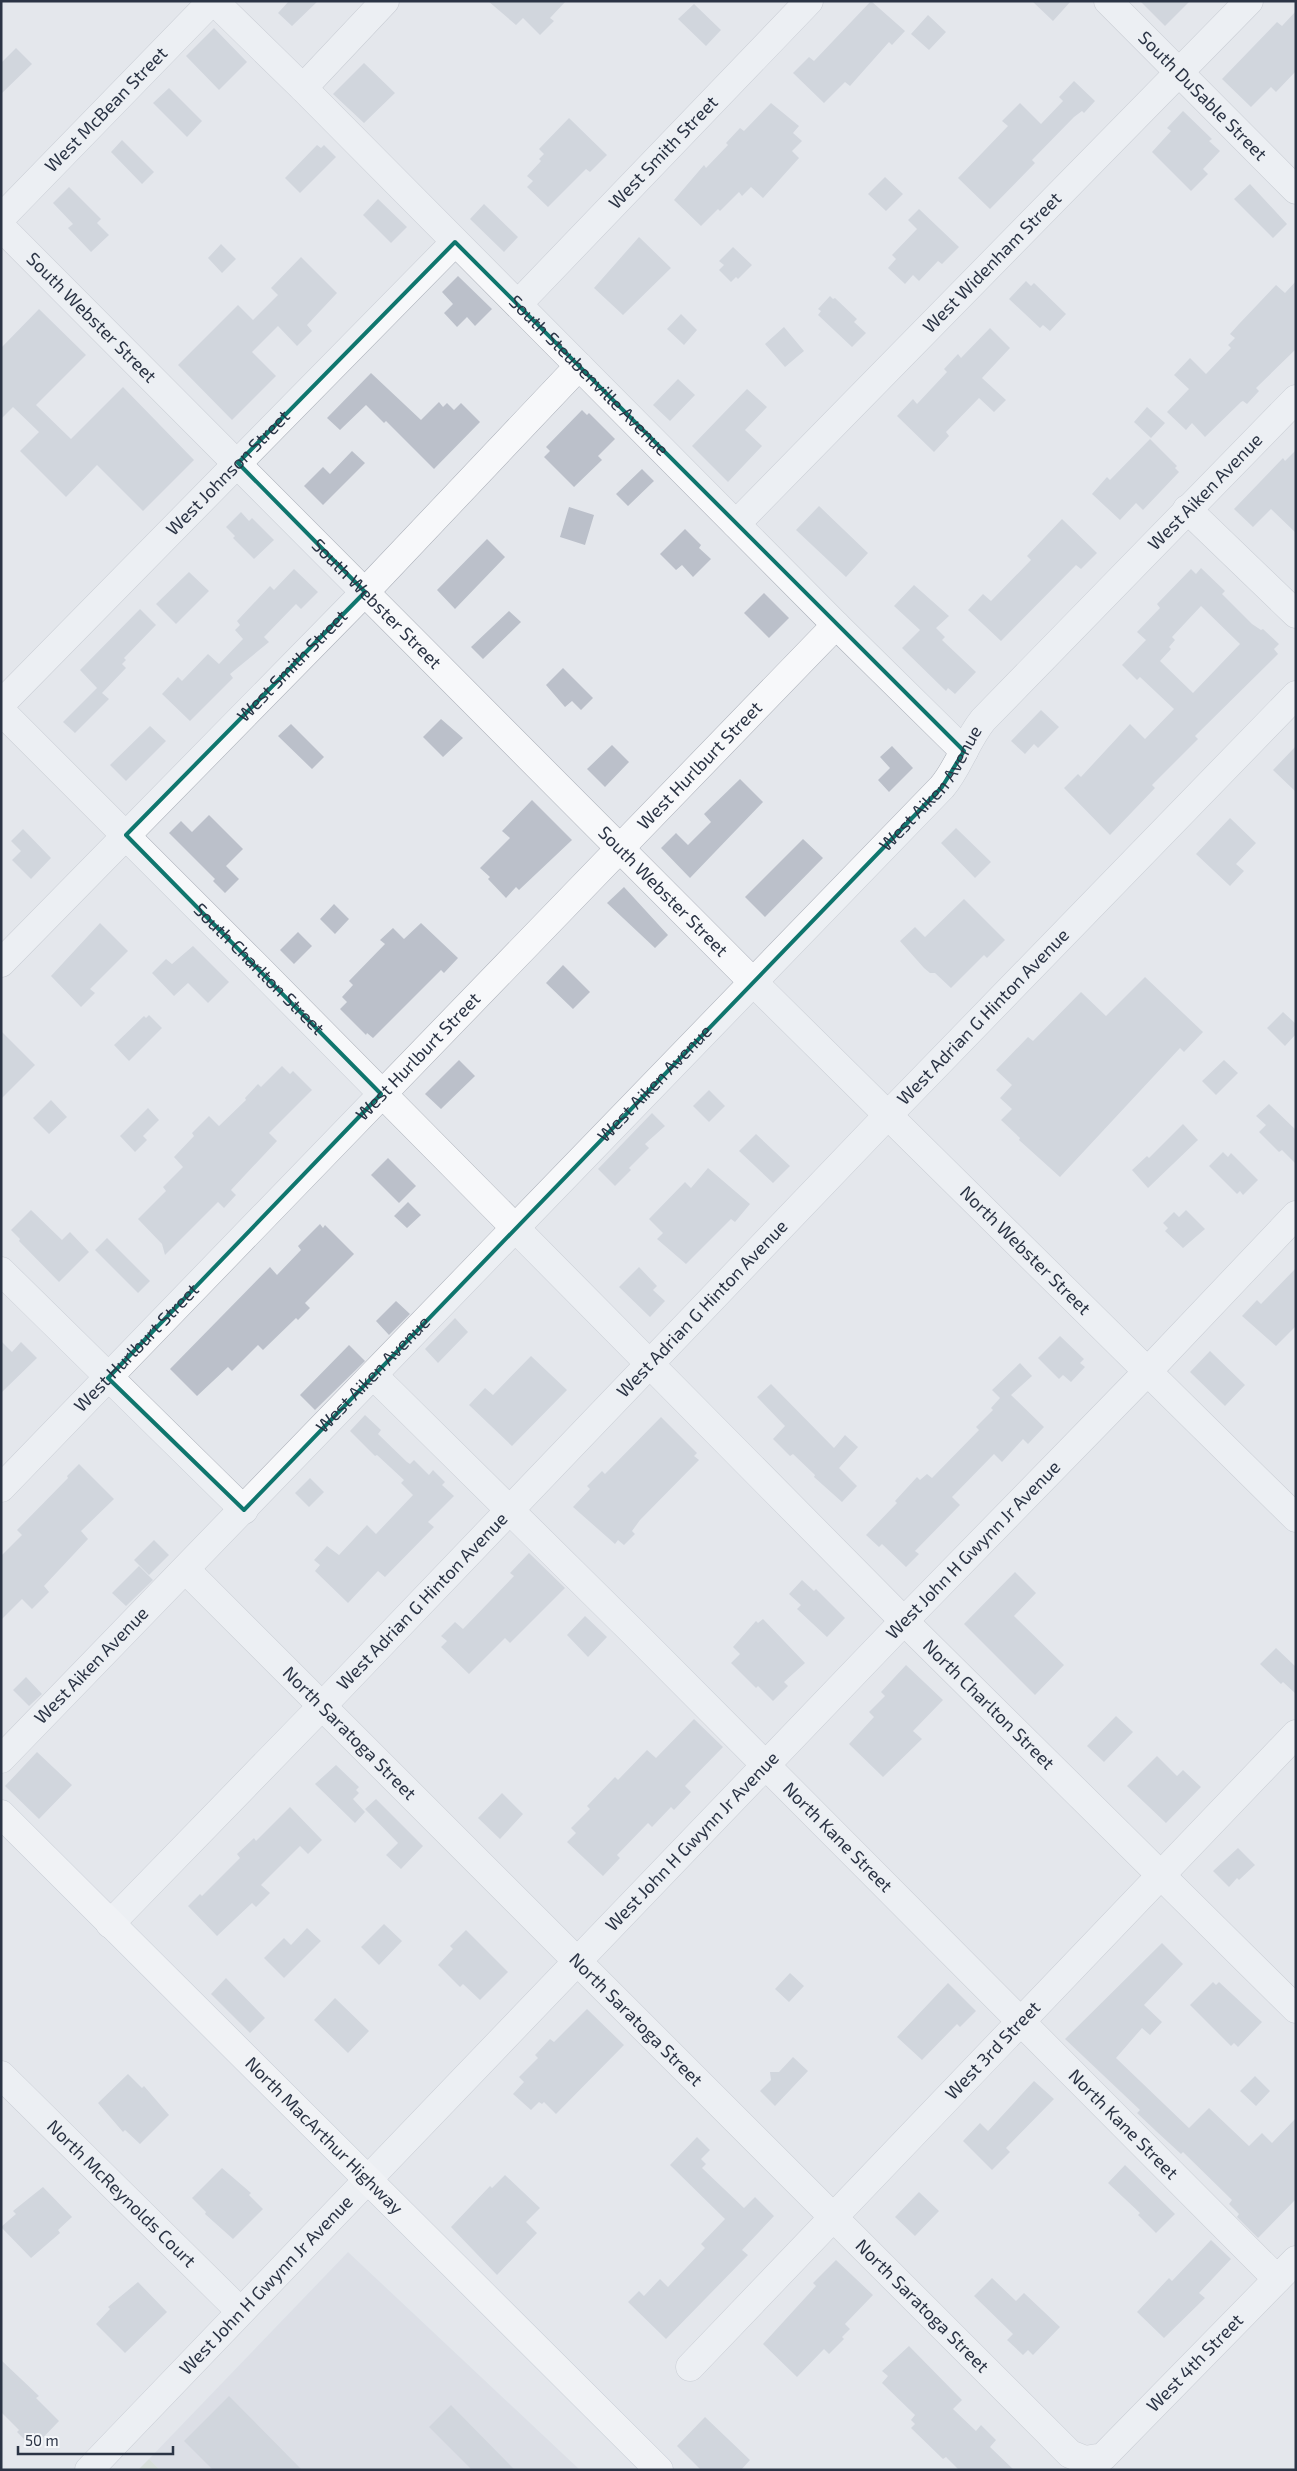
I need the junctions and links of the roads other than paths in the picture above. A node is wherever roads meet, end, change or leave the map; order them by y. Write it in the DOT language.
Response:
graph roads {
  1 [pos="213,1"];
  2 [pos="385,1"];
  3 [pos="809,1"];
  4 [pos="1108,1"];
  5 [pos="1249,1"];
  6 [pos="1179,74"];
  7 [pos="303,88"];
  8 [pos="1296,190"];
  9 [pos="1,218"];
  10 [pos="1,227"];
  11 [pos="455,242"];
  12 [pos="518,304"];
  13 [pos="579,366"];
  14 [pos="1296,399"];
  15 [pos="238,463"];
  16 [pos="1187,509"];
  17 [pos="736,524"];
  18 [pos="365,592"];
  19 [pos="1296,614"];
  20 [pos="836,625"];
  21 [pos="1296,695"];
  22 [pos="1,704"];
  23 [pos="1,711"];
  24 [pos="964,751"];
  25 [pos="126,835"];
  26 [pos="619,848"];
  27 [pos="1,962"];
  28 [pos="753,982"];
  29 [pos="381,1094"];
  30 [pos="888,1115"];
  31 [pos="1296,1215"];
  32 [pos="516,1228"];
  33 [pos="1,1271"];
  34 [pos="650,1363"];
  35 [pos="1148,1371"];
  36 [pos="374,1376"];
  37 [pos="108,1378"];
  38 [pos="1,1488"];
  39 [pos="244,1510"];
  40 [pos="511,1510"];
  41 [pos="1296,1518"];
  42 [pos="186,1570"];
  43 [pos="904,1621"];
  44 [pos="323,1705"];
  45 [pos="1296,1734"];
  46 [pos="1,1759"];
  47 [pos="766,1765"];
  48 [pos="1,1814"];
  49 [pos="1162,1876"];
  50 [pos="110,1924"];
  51 [pos="577,1962"];
  52 [pos="1296,2009"];
  53 [pos="1022,2022"];
  54 [pos="1,2075"];
  55 [pos="368,2181"];
  56 [pos="833,2219"];
  57 [pos="1287,2269"];
  58 [pos="240,2311"];
  59 [pos="690,2367"];
  60 [pos="1090,2461"];
  61 [pos="654,2466"];
  62 [pos="89,2470"];
  1 -- 7 [label="street, South Steubenville Avenue"];
  1 -- 9 [label="street, West McBean Street"];
  2 -- 7 [label="street"];
  3 -- 12 [label="street, West Smith Street"];
  4 -- 6 [label="street, South DuSable Street"];
  5 -- 6 [label="street, West Widenham Street"];
  6 -- 8 [label="street, South DuSable Street"];
  6 -- 17 [label="street, West Widenham Street"];
  7 -- 11 [label="street, South Steubenville Avenue"];
  10 -- 15 [label="street, South Webster Street"];
  11 -- 12 [label="street, South Steubenville Avenue"];
  11 -- 15 [label="street, West Johnson Street"];
  12 -- 13 [label="street, South Steubenville Avenue"];
  13 -- 17 [label="street, South Steubenville Avenue"];
  13 -- 18 [label="street, West Smith Street"];
  14 -- 16 [label="street, West Aiken Avenue"];
  15 -- 18 [label="street, South Webster Street"];
  15 -- 22 [label="street, West Johnson Street"];
  16 -- 19 [label="street"];
  16 -- 24 [label="street, West Aiken Avenue"];
  17 -- 20 [label="street, South Steubenville Avenue"];
  18 -- 25 [label="street, West Smith Street"];
  18 -- 26 [label="street, South Webster Street"];
  20 -- 24 [label="street, South Steubenville Avenue"];
  20 -- 26 [label="street, West Hurlburt Street"];
  21 -- 30 [label="street, West Adrian G Hinton Avenue"];
  23 -- 25 [label="street, South Charlton Street"];
  24 -- 28 [label="street, West Aiken Avenue"];
  25 -- 27 [label="street, West Smith Street"];
  25 -- 29 [label="street, South Charlton Street"];
  26 -- 28 [label="street, South Webster Street"];
  26 -- 29 [label="street, West Hurlburt Street"];
  28 -- 30 [label="street, North Webster Street"];
  28 -- 32 [label="street, West Aiken Avenue"];
  29 -- 32 [label="street, South Charlton Street"];
  29 -- 37 [label="street, West Hurlburt Street"];
  30 -- 34 [label="street, West Adrian G Hinton Avenue"];
  30 -- 35 [label="street, North Webster Street"];
  31 -- 35 [label="street, West John H Gwynn Jr Avenue"];
  32 -- 34 [label="street, North Charlton Street"];
  32 -- 36 [label="street, West Aiken Avenue"];
  33 -- 37 [label="street"];
  34 -- 40 [label="street, West Adrian G Hinton Avenue"];
  34 -- 43 [label="street, North Charlton Street"];
  35 -- 41 [label="street, North Webster Street"];
  35 -- 43 [label="street, West John H Gwynn Jr Avenue"];
  36 -- 39 [label="street, West Aiken Avenue"];
  36 -- 40 [label="street, North Kane Street"];
  37 -- 38 [label="street, West Hurlburt Street"];
  37 -- 39 [label="street"];
  39 -- 42 [label="street, West Aiken Avenue"];
  40 -- 44 [label="street, West Adrian G Hinton Avenue"];
  40 -- 47 [label="street, North Kane Street"];
  42 -- 44 [label="street, North Saratoga Street"];
  42 -- 46 [label="street, West Aiken Avenue"];
  43 -- 47 [label="street, West John H Gwynn Jr Avenue"];
  43 -- 49 [label="street, North Charlton Street"];
  44 -- 50 [label="street, West Adrian G Hinton Avenue"];
  44 -- 51 [label="street, North Saratoga Street"];
  45 -- 49 [label="street, West 3rd Street"];
  47 -- 51 [label="street, West John H Gwynn Jr Avenue"];
  47 -- 53 [label="street, North Kane Street"];
  48 -- 50 [label="main road, North MacArthur Highway"];
  49 -- 52 [label="street, North Charlton Street"];
  49 -- 53 [label="street, West 3rd Street"];
  50 -- 55 [label="main road, North MacArthur Highway"];
  51 -- 55 [label="street, West John H Gwynn Jr Avenue"];
  51 -- 56 [label="street, North Saratoga Street"];
  53 -- 56 [label="street, West 3rd Street"];
  53 -- 57 [label="street, North Kane Street"];
  54 -- 58 [label="street, North McReynolds Court"];
  55 -- 58 [label="street, West John H Gwynn Jr Avenue"];
  55 -- 61 [label="main road, North MacArthur Highway"];
  56 -- 59 [label="street, West 3rd Street"];
  56 -- 60 [label="street, North Saratoga Street"];
  57 -- 60 [label="street, West 4th Street"];
  58 -- 62 [label="street, West John H Gwynn Jr Avenue"];
}
